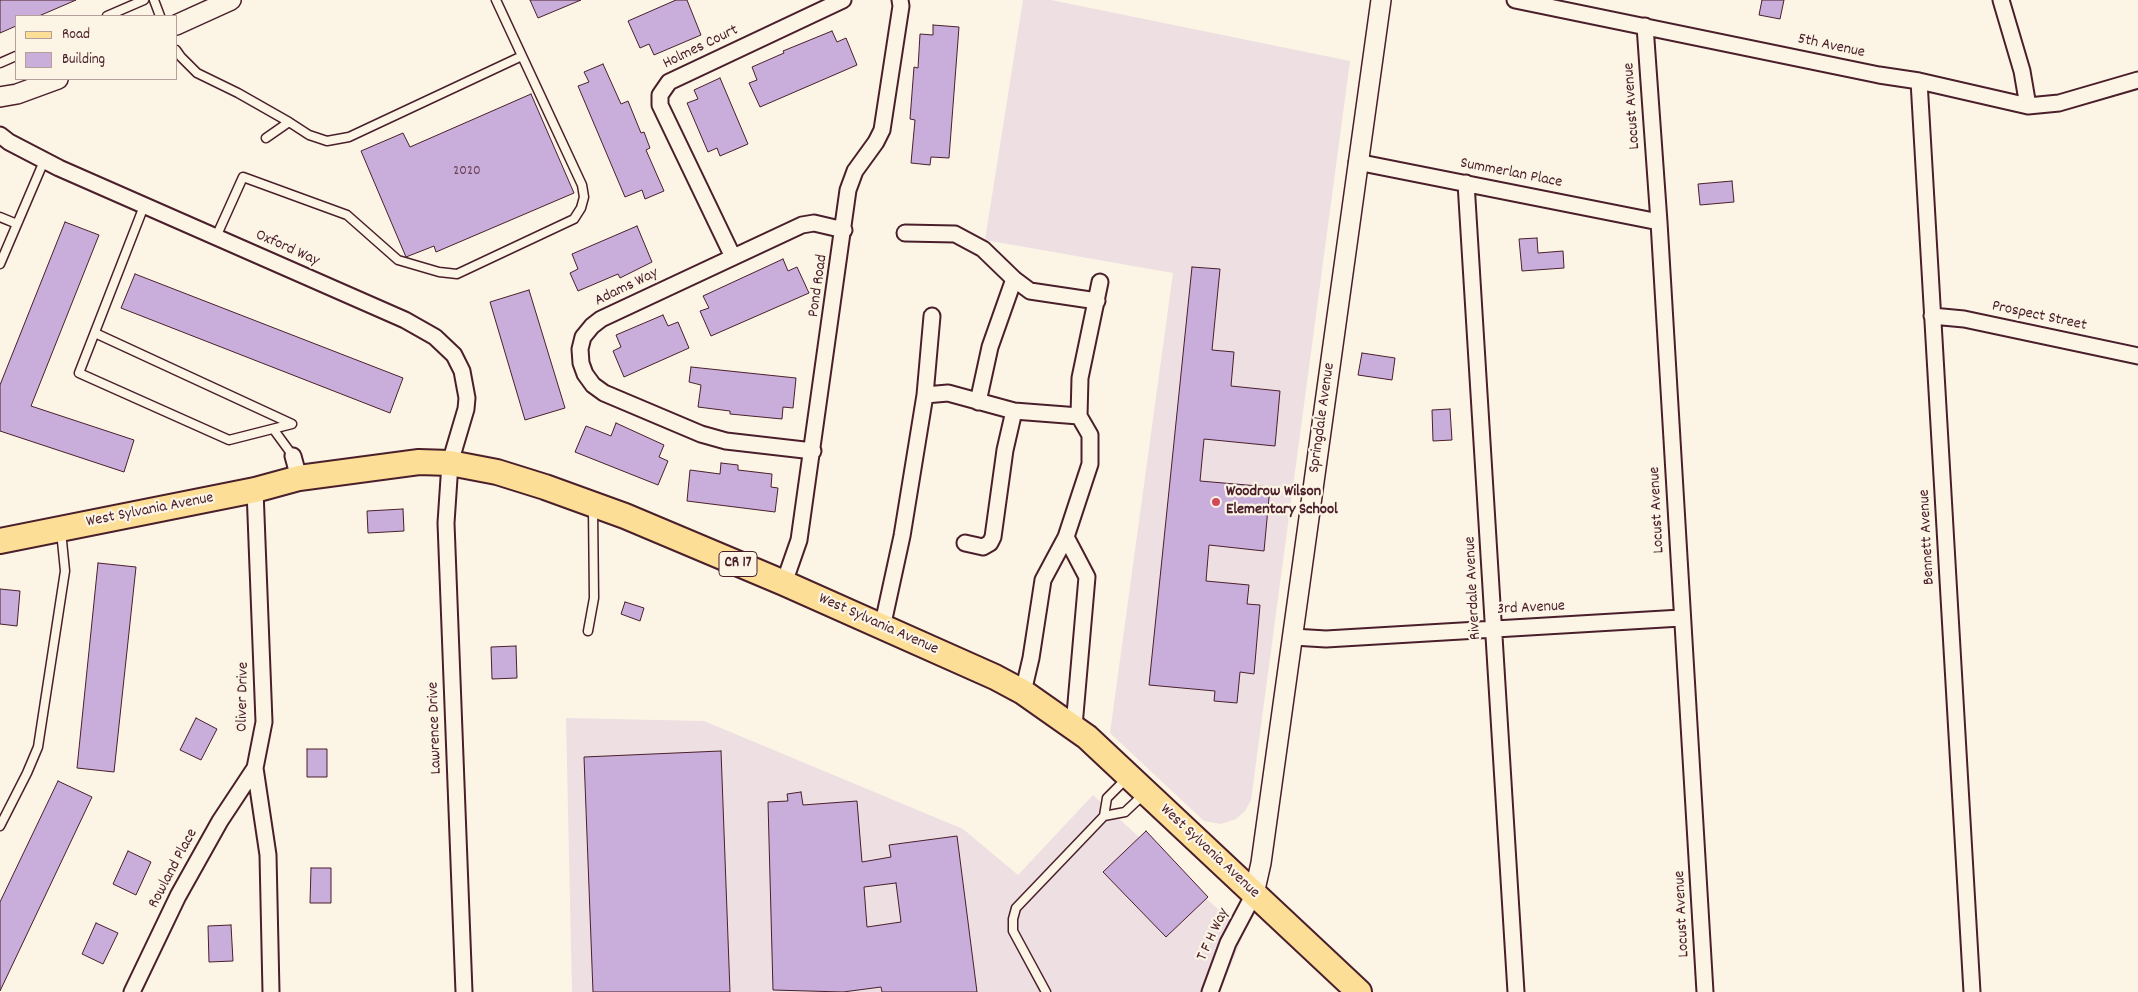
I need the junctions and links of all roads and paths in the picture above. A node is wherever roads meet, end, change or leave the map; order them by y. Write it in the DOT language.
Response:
graph roads {
  1 [pos="144,0"];
  2 [pos="154,0"];
  3 [pos="230,0"];
  4 [pos="496,0"];
  5 [pos="843,0"];
  6 [pos="900,0"];
  7 [pos="1381,0"];
  8 [pos="1515,0"];
  9 [pos="2001,0"];
  10 [pos="109,15"];
  11 [pos="160,15"];
  12 [pos="178,25"];
  13 [pos="1645,26"];
  14 [pos="178,54"];
  15 [pos="15,56"];
  16 [pos="522,56"];
  17 [pos="0,63"];
  18 [pos="54,80"];
  19 [pos="2138,80"];
  20 [pos="1919,81"];
  21 [pos="0,97"];
  22 [pos="2028,106"];
  23 [pos="289,122"];
  24 [pos="0,135"];
  25 [pos="266,138"];
  26 [pos="44,160"];
  27 [pos="1357,162"];
  28 [pos="1466,183"];
  29 [pos="144,206"];
  30 [pos="0,216"];
  31 [pos="1659,222"];
  32 [pos="17,224"];
  33 [pos="844,230"];
  34 [pos="905,233"];
  35 [pos="216,237"];
  36 [pos="733,257"];
  37 [pos="0,264"];
  38 [pos="1014,279"];
  39 [pos="1100,282"];
  40 [pos="1097,301"];
  41 [pos="932,316"];
  42 [pos="1932,316"];
  43 [pos="95,333"];
  44 [pos="2138,356"];
  45 [pos="925,396"];
  46 [pos="978,402"];
  47 [pos="1014,411"];
  48 [pos="1079,416"];
  49 [pos="274,430"];
  50 [pos="813,451"];
  51 [pos="450,463"];
  52 [pos="296,467"];
  53 [pos="255,490"];
  54 [pos="593,505"];
  55 [pos="61,529"];
  56 [pos="1066,537"];
  57 [pos="0,541"];
  58 [pos="966,543"];
  59 [pos="784,583"];
  60 [pos="1681,618"];
  61 [pos="882,628"];
  62 [pos="1494,629"];
  63 [pos="588,631"];
  64 [pos="1293,637"];
  65 [pos="1023,692"];
  66 [pos="1074,726"];
  67 [pos="255,768"];
  68 [pos="1137,784"];
  69 [pos="1104,816"];
  70 [pos="0,826"];
  71 [pos="1254,894"];
  72 [pos="132,992"];
  73 [pos="271,992"];
  74 [pos="464,992"];
  75 [pos="1046,992"];
  76 [pos="1210,992"];
  77 [pos="1359,992"];
  78 [pos="1516,992"];
  79 [pos="1705,992"];
  80 [pos="1972,992"];
  1 -- 10 [label="lane"];
  2 -- 11 [label="lane"];
  3 -- 12 [label="street"];
  4 -- 16 [label="lane"];
  5 -- 36 [label="street, Holmes Court"];
  6 -- 33 [label="street, Pond Road"];
  7 -- 27 [label="street, Springdale Avenue"];
  8 -- 13 [label="street, 5th Avenue"];
  9 -- 22 [label="street"];
  13 -- 20 [label="street, 5th Avenue"];
  13 -- 31 [label="street, Locust Avenue"];
  14 -- 23 [label="lane"];
  15 -- 17 [label="lane"];
  16 -- 23 [label="lane"];
  16 -- 35 [label="lane"];
  18 -- 21 [label="street"];
  19 -- 22 [label="street, 5th Avenue"];
  20 -- 22 [label="street, 5th Avenue"];
  20 -- 42 [label="street, Bennett Avenue"];
  23 -- 25 [label="lane"];
  24 -- 26 [label="street, Oxford Way"];
  26 -- 29 [label="street, Oxford Way"];
  26 -- 32 [label="lane"];
  27 -- 28 [label="street, Summerlan Place"];
  27 -- 64 [label="street, Springdale Avenue"];
  28 -- 31 [label="street, Summerlan Place"];
  28 -- 62 [label="street, Riverdale Avenue"];
  29 -- 35 [label="street, Oxford Way"];
  29 -- 43 [label="lane"];
  30 -- 32 [label="lane"];
  31 -- 60 [label="street, Locust Avenue"];
  32 -- 37 [label="lane"];
  33 -- 36 [label="street, Adams Way"];
  33 -- 50 [label="street, Pond Road"];
  34 -- 38 [label="street"];
  35 -- 51 [label="street, Oxford Way"];
  36 -- 50 [label="street, Adams Way"];
  38 -- 40 [label="street"];
  38 -- 46 [label="street"];
  39 -- 40 [label="street"];
  40 -- 48 [label="street"];
  41 -- 45 [label="street"];
  42 -- 44 [label="street, Prospect Street"];
  42 -- 80 [label="street, Bennett Avenue"];
  43 -- 49 [label="lane"];
  43 -- 49 [label="lane"];
  45 -- 46 [label="street"];
  45 -- 61 [label="street"];
  46 -- 47 [label="street"];
  47 -- 48 [label="street"];
  47 -- 58 [label="street"];
  48 -- 56 [label="street"];
  49 -- 52 [label="lane"];
  50 -- 59 [label="street, Pond Road"];
  51 -- 52 [label="main road, West Sylvania Avenue / CR 17"];
  51 -- 54 [label="main road, West Sylvania Avenue / CR 17"];
  51 -- 74 [label="street, Lawrence Drive"];
  52 -- 53 [label="main road, West Sylvania Avenue / CR 17"];
  53 -- 55 [label="main road, West Sylvania Avenue / CR 17"];
  53 -- 67 [label="street, Oliver Drive"];
  54 -- 59 [label="main road, West Sylvania Avenue / CR 17"];
  54 -- 63 [label="lane"];
  55 -- 57 [label="main road, West Sylvania Avenue / CR 17"];
  55 -- 70 [label="lane"];
  56 -- 65 [label="street"];
  56 -- 66 [label="street"];
  59 -- 61 [label="main road, West Sylvania Avenue / CR 17"];
  60 -- 62 [label="street, 3rd Avenue"];
  60 -- 79 [label="street, Locust Avenue"];
  61 -- 65 [label="main road, West Sylvania Avenue / CR 17"];
  62 -- 64 [label="street, 3rd Avenue"];
  62 -- 78 [label="street, Riverdale Avenue"];
  64 -- 71 [label="street, Springdale Avenue"];
  65 -- 66 [label="main road, West Sylvania Avenue / CR 17"];
  66 -- 68 [label="main road, West Sylvania Avenue / CR 17"];
  67 -- 72 [label="street, Rowland Place"];
  67 -- 73 [label="street, Oliver Drive"];
  68 -- 69 [label="lane"];
  68 -- 69 [label="lane"];
  68 -- 71 [label="main road, West Sylvania Avenue / CR 17"];
  69 -- 75 [label="lane"];
  71 -- 76 [label="street, T F H Way"];
  71 -- 77 [label="main road, West Sylvania Avenue / CR 17"];
}
